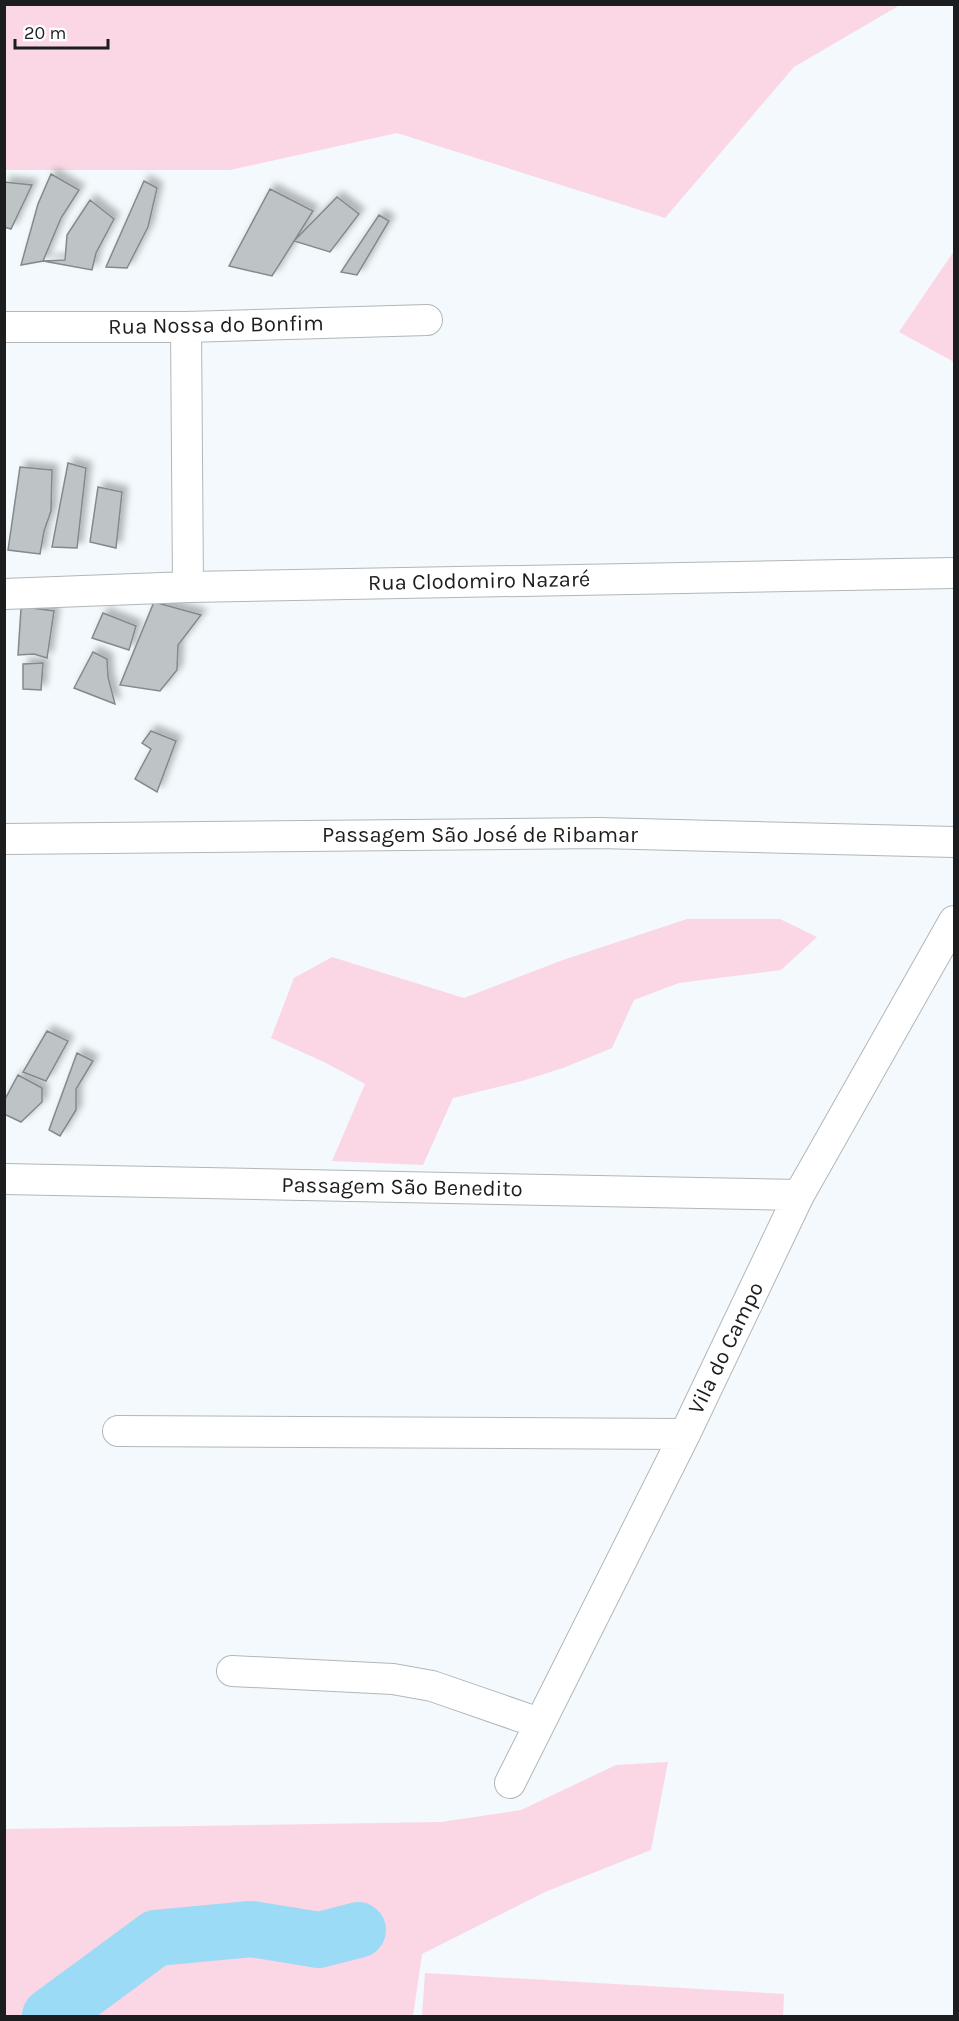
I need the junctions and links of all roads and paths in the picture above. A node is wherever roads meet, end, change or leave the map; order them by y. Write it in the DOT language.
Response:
graph roads {
  1 [pos="428,320"];
  2 [pos="4,327"];
  3 [pos="186,327"];
  4 [pos="954,573"];
  5 [pos="188,587"];
  6 [pos="4,594"];
  7 [pos="4,839"];
  8 [pos="954,842"];
  9 [pos="954,921"];
  10 [pos="4,1179"];
  11 [pos="799,1195"];
  12 [pos="118,1431"];
  13 [pos="685,1434"];
  14 [pos="232,1671"];
  15 [pos="539,1723"];
  16 [pos="510,1782"];
  1 -- 3 [label="street, Rua Nossa do Bonfim"];
  2 -- 3 [label="street, Rua Nossa do Bonfim"];
  3 -- 5 [label="street"];
  4 -- 5 [label="street, Rua Clodomiro Nazaré"];
  5 -- 6 [label="street, Rua Clodomiro Nazaré"];
  7 -- 8 [label="street, Passagem São José de Ribamar"];
  9 -- 11 [label="street, Vila do Campo"];
  10 -- 11 [label="street, Passagem São Benedito"];
  11 -- 13 [label="street, Vila do Campo"];
  12 -- 13 [label="street"];
  13 -- 15 [label="street, Vila do Campo"];
  14 -- 15 [label="street"];
  15 -- 16 [label="street, Vila do Campo"];
}
